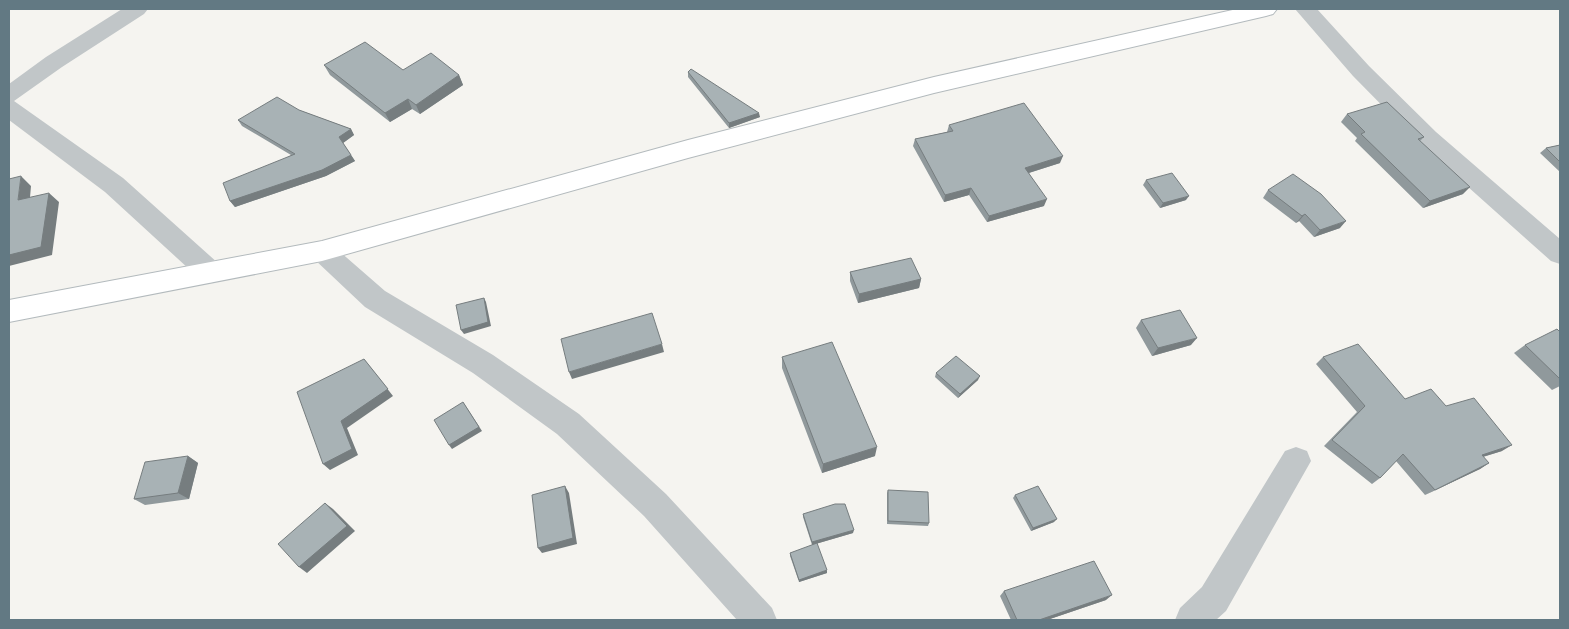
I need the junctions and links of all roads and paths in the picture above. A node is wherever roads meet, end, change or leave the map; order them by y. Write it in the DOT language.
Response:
graph roads {
  1 [pos="137,9"];
  2 [pos="1266,9"];
  3 [pos="1305,9"];
  4 [pos="9,94"];
  5 [pos="9,108"];
  6 [pos="322,251"];
  7 [pos="1560,254"];
  8 [pos="210,272"];
  9 [pos="9,311"];
  10 [pos="1296,461"];
  11 [pos="760,620"];
  12 [pos="1192,620"];
  1 -- 4 [label="street"];
  2 -- 6 [label="main road"];
  3 -- 7 [label="street"];
  5 -- 8 [label="street"];
  6 -- 8 [label="main road"];
  6 -- 11 [label="street"];
  8 -- 9 [label="main road"];
  10 -- 12 [label="street"];
}
